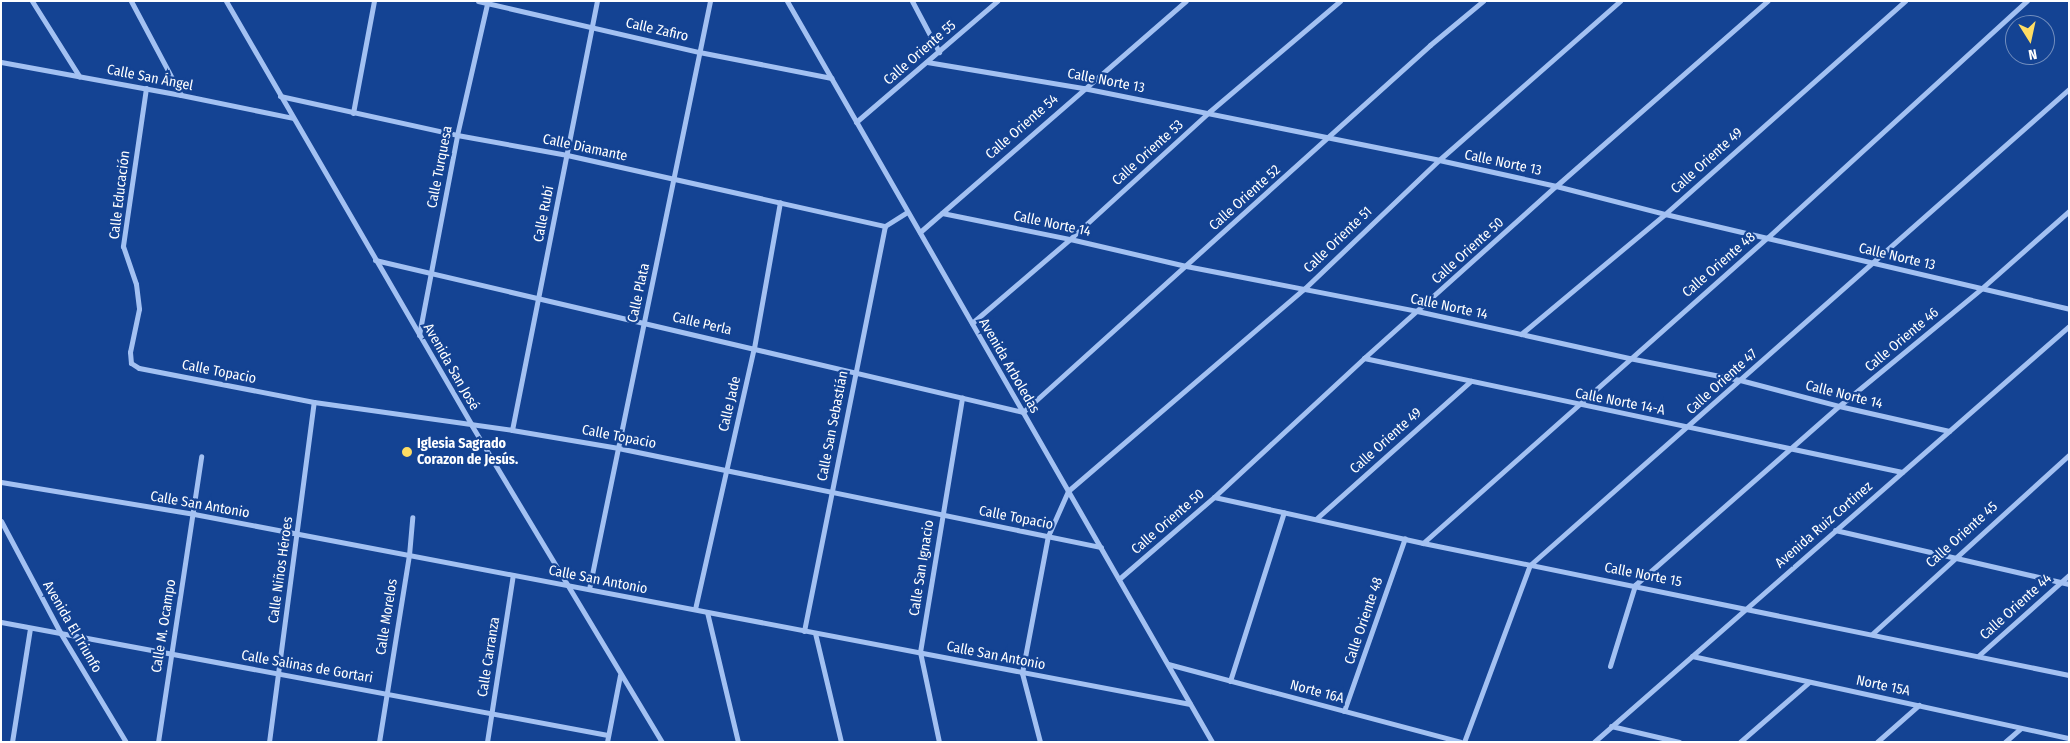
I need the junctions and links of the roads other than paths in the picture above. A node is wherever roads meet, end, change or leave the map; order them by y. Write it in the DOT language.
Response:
graph roads {
  1 [pos="32,1"];
  2 [pos="131,1"];
  3 [pos="226,1"];
  4 [pos="374,1"];
  5 [pos="478,1"];
  6 [pos="597,1"];
  7 [pos="710,1"];
  8 [pos="787,1"];
  9 [pos="912,1"];
  10 [pos="997,1"];
  11 [pos="1186,1"];
  12 [pos="1340,1"];
  13 [pos="1483,1"];
  14 [pos="1620,1"];
  15 [pos="1767,1"];
  16 [pos="1905,1"];
  17 [pos="2027,1"];
  18 [pos="488,4"];
  19 [pos="592,26"];
  20 [pos="699,52"];
  21 [pos="939,52"];
  22 [pos="1,62"];
  23 [pos="927,62"];
  24 [pos="79,76"];
  25 [pos="830,78"];
  26 [pos="146,88"];
  27 [pos="1083,88"];
  28 [pos="2069,89"];
  29 [pos="181,95"];
  30 [pos="280,96"];
  31 [pos="1209,112"];
  32 [pos="353,113"];
  33 [pos="294,118"];
  34 [pos="856,122"];
  35 [pos="457,135"];
  36 [pos="1328,138"];
  37 [pos="567,155"];
  38 [pos="1439,160"];
  39 [pos="675,179"];
  40 [pos="1556,186"];
  41 [pos="780,202"];
  42 [pos="2069,211"];
  43 [pos="907,212"];
  44 [pos="942,213"];
  45 [pos="1665,214"];
  46 [pos="885,226"];
  47 [pos="920,232"];
  48 [pos="1767,238"];
  49 [pos="1070,239"];
  50 [pos="375,260"];
  51 [pos="1873,263"];
  52 [pos="1186,266"];
  53 [pos="431,272"];
  54 [pos="1982,288"];
  55 [pos="1304,289"];
  56 [pos="539,297"];
  57 [pos="2069,309"];
  58 [pos="1417,311"];
  59 [pos="645,322"];
  60 [pos="972,323"];
  61 [pos="2069,326"];
  62 [pos="1521,334"];
  63 [pos="419,335"];
  64 [pos="754,348"];
  65 [pos="1364,358"];
  66 [pos="1629,358"];
  67 [pos="131,363"];
  68 [pos="856,373"];
  69 [pos="1740,380"];
  70 [pos="1471,381"];
  71 [pos="962,397"];
  72 [pos="314,402"];
  73 [pos="1578,405"];
  74 [pos="1840,406"];
  75 [pos="1023,412"];
  76 [pos="472,426"];
  77 [pos="1688,427"];
  78 [pos="512,430"];
  79 [pos="1949,431"];
  80 [pos="618,448"];
  81 [pos="1791,449"];
  82 [pos="2069,455"];
  83 [pos="202,456"];
  84 [pos="727,470"];
  85 [pos="1902,472"];
  86 [pos="1,482"];
  87 [pos="1068,491"];
  88 [pos="832,493"];
  89 [pos="1214,497"];
  90 [pos="1284,512"];
  91 [pos="194,514"];
  92 [pos="942,515"];
  93 [pos="412,517"];
  94 [pos="1317,518"];
  95 [pos="1,521"];
  96 [pos="1835,530"];
  97 [pos="297,534"];
  98 [pos="1048,536"];
  99 [pos="1405,538"];
  100 [pos="1423,543"];
  101 [pos="1101,548"];
  102 [pos="409,555"];
  103 [pos="1954,557"];
  104 [pos="1530,565"];
  105 [pos="514,575"];
  106 [pos="2069,575"];
  107 [pos="1119,579"];
  108 [pos="2061,582"];
  109 [pos="2069,584"];
  110 [pos="1635,585"];
  111 [pos="568,586"];
  112 [pos="589,589"];
  113 [pos="1747,608"];
  114 [pos="695,609"];
  115 [pos="707,612"];
  116 [pos="1,622"];
  117 [pos="30,628"];
  118 [pos="804,631"];
  119 [pos="815,633"];
  120 [pos="61,634"];
  121 [pos="1872,634"];
  122 [pos="920,652"];
  123 [pos="170,654"];
  124 [pos="1692,656"];
  125 [pos="1978,656"];
  126 [pos="1168,664"];
  127 [pos="1610,666"];
  128 [pos="1022,672"];
  129 [pos="278,674"];
  130 [pos="620,675"];
  131 [pos="2069,675"];
  132 [pos="1230,681"];
  133 [pos="1809,682"];
  134 [pos="386,693"];
  135 [pos="1190,704"];
  136 [pos="1919,706"];
  137 [pos="1344,711"];
  138 [pos="491,713"];
  139 [pos="1611,726"];
  140 [pos="2021,728"];
  141 [pos="608,735"];
  142 [pos="2069,738"];
  143 [pos="12,742"];
  144 [pos="126,742"];
  145 [pos="158,742"];
  146 [pos="270,742"];
  147 [pos="379,742"];
  148 [pos="487,742"];
  149 [pos="607,742"];
  150 [pos="662,742"];
  151 [pos="738,742"];
  152 [pos="841,742"];
  153 [pos="939,742"];
  154 [pos="1040,742"];
  155 [pos="1212,742"];
  156 [pos="1462,742"];
  157 [pos="1594,742"];
  158 [pos="1679,742"];
  159 [pos="1740,742"];
  160 [pos="1877,742"];
  161 [pos="2005,742"];
  1 -- 24 [label="street"];
  2 -- 29 [label="street"];
  3 -- 30 [label="street, Avenida San José"];
  4 -- 32 [label="street"];
  5 -- 18 [label="street, Calle Zafiro"];
  6 -- 19 [label="street, Calle Rubí"];
  7 -- 20 [label="street, Calle Plata"];
  8 -- 25 [label="street, Avenida Arboledas"];
  9 -- 21 [label="street"];
  10 -- 21 [label="street, Calle Oriente 55"];
  11 -- 27 [label="street, Calle Oriente 54"];
  12 -- 31 [label="street, Calle Oriente 53"];
  13 -- 36 [label="street, Calle Oriente 52"];
  14 -- 38 [label="street, Calle Oriente 51"];
  15 -- 40 [label="street, Calle Oriente 50"];
  16 -- 45 [label="street, Calle Oriente 49"];
  17 -- 48 [label="street, Calle Oriente 48"];
  18 -- 19 [label="street, Calle Zafiro"];
  18 -- 35 [label="street, Calle Turquesa"];
  19 -- 20 [label="street, Calle Zafiro"];
  19 -- 37 [label="street, Calle Rubí"];
  20 -- 25 [label="street, Calle Zafiro"];
  20 -- 39 [label="street, Calle Plata"];
  21 -- 23 [label="street, Calle Oriente 55"];
  22 -- 24 [label="street, Calle San Ángel"];
  23 -- 27 [label="street, Calle Norte 13"];
  23 -- 34 [label="street, Calle Oriente 55"];
  24 -- 26 [label="street, Calle San Ángel"];
  25 -- 34 [label="street, Avenida Arboledas"];
  26 -- 29 [label="street, Calle San Ángel"];
  26 -- 67 [label="street, Calle Educación"];
  27 -- 31 [label="street, Calle Norte 13"];
  27 -- 44 [label="street, Calle Oriente 54"];
  28 -- 51 [label="street, Calle Oriente 47"];
  29 -- 33 [label="street, Calle San Ángel"];
  30 -- 32 [label="street, Calle Diamante"];
  30 -- 33 [label="street, Avenida San José"];
  31 -- 36 [label="street, Calle Norte 13"];
  31 -- 49 [label="street, Calle Oriente 53"];
  32 -- 35 [label="street, Calle Diamante"];
  33 -- 50 [label="street, Avenida San José"];
  34 -- 43 [label="street, Avenida Arboledas"];
  35 -- 37 [label="street, Calle Diamante"];
  35 -- 53 [label="street, Calle Turquesa"];
  36 -- 38 [label="street, Calle Norte 13"];
  36 -- 52 [label="street, Calle Oriente 52"];
  37 -- 39 [label="street, Calle Diamante"];
  37 -- 56 [label="street, Calle Rubí"];
  38 -- 40 [label="street, Calle Norte 13"];
  38 -- 55 [label="street, Calle Oriente 51"];
  39 -- 41 [label="street, Calle Diamante"];
  39 -- 59 [label="street, Calle Plata"];
  40 -- 45 [label="street, Calle Norte 13"];
  40 -- 58 [label="street, Calle Oriente 50"];
  41 -- 46 [label="street, Calle Diamante"];
  41 -- 64 [label="street, Calle Jade"];
  42 -- 54 [label="street, Calle Oriente 46"];
  43 -- 46 [label="street"];
  43 -- 47 [label="street, Avenida Arboledas"];
  44 -- 47 [label="street, Calle Oriente 54"];
  44 -- 49 [label="street, Calle Norte 14"];
  45 -- 48 [label="street, Calle Norte 13"];
  45 -- 62 [label="street, Calle Oriente 49"];
  46 -- 68 [label="street, Calle San Sebastián"];
  47 -- 60 [label="street, Avenida Arboledas"];
  48 -- 51 [label="street, Calle Norte 13"];
  48 -- 66 [label="street, Calle Oriente 48"];
  49 -- 52 [label="street, Calle Norte 14"];
  49 -- 60 [label="street, Calle Oriente 53"];
  50 -- 53 [label="street, Calle Perla"];
  50 -- 63 [label="street, Avenida San José"];
  51 -- 54 [label="street, Calle Norte 13"];
  51 -- 69 [label="street, Calle Oriente 47"];
  52 -- 55 [label="street, Calle Norte 14"];
  52 -- 75 [label="street, Calle Oriente 52"];
  53 -- 56 [label="street, Calle Perla"];
  53 -- 63 [label="street, Calle Turquesa"];
  54 -- 57 [label="street, Calle Norte 13"];
  54 -- 74 [label="street, Calle Oriente 46"];
  55 -- 58 [label="street, Calle Norte 14"];
  55 -- 87 [label="street, Calle Oriente 51"];
  56 -- 59 [label="street, Calle Perla"];
  56 -- 78 [label="street, Calle Rubí"];
  58 -- 62 [label="street, Calle Norte 14"];
  58 -- 65 [label="street, Calle Oriente 50"];
  59 -- 64 [label="street, Calle Perla"];
  59 -- 80 [label="street, Calle Plata"];
  60 -- 75 [label="street, Avenida Arboledas"];
  61 -- 79 [label="street, Avenida Ruiz Cortinez"];
  62 -- 66 [label="street, Calle Norte 14"];
  63 -- 76 [label="street, Avenida San José"];
  64 -- 68 [label="street, Calle Perla"];
  64 -- 84 [label="street, Calle Jade"];
  65 -- 70 [label="street, Calle Norte 14-A"];
  65 -- 89 [label="street, Calle Oriente 50"];
  66 -- 69 [label="street, Calle Norte 14"];
  66 -- 73 [label="street, Calle Oriente 48"];
  67 -- 72 [label="street, Calle Topacio"];
  68 -- 71 [label="street, Calle Perla"];
  68 -- 88 [label="street, Calle San Sebastián"];
  69 -- 74 [label="street, Calle Norte 14"];
  69 -- 77 [label="street, Calle Oriente 47"];
  70 -- 73 [label="street, Calle Norte 14-A"];
  70 -- 94 [label="street, Calle Oriente 49"];
  71 -- 75 [label="street, Calle Perla"];
  71 -- 92 [label="street, Calle San Ignacio"];
  72 -- 76 [label="street, Calle Topacio"];
  72 -- 97 [label="street, Calle Niños Héroes"];
  73 -- 77 [label="street, Calle Norte 14-A"];
  73 -- 100 [label="street, Calle Oriente 48"];
  74 -- 79 [label="street, Calle Norte 14"];
  74 -- 81 [label="street, Calle Oriente 46"];
  75 -- 87 [label="street, Avenida Arboledas"];
  76 -- 78 [label="street, Calle Topacio"];
  76 -- 111 [label="street, Avenida San José"];
  77 -- 81 [label="street, Calle Norte 14-A"];
  77 -- 104 [label="street, Calle Oriente 47"];
  78 -- 80 [label="street, Calle Topacio"];
  79 -- 85 [label="street, Avenida Ruiz Cortinez"];
  80 -- 84 [label="street, Calle Topacio"];
  80 -- 112 [label="street, Calle Plata"];
  81 -- 85 [label="street, Calle Norte 14-A"];
  81 -- 110 [label="street, Calle Oriente 46"];
  82 -- 103 [label="street, Calle Oriente 45"];
  83 -- 91 [label="street, Calle M. Ocampo"];
  84 -- 88 [label="street, Calle Topacio"];
  84 -- 114 [label="street, Calle Jade"];
  85 -- 96 [label="street, Avenida Ruiz Cortinez"];
  86 -- 91 [label="street, Calle San Antonio"];
  87 -- 98 [label="street"];
  87 -- 101 [label="street, Avenida Arboledas"];
  88 -- 92 [label="street, Calle Topacio"];
  88 -- 118 [label="street, Calle San Sebastián"];
  89 -- 90 [label="street, Calle Norte 15"];
  89 -- 107 [label="street, Calle Oriente 50"];
  90 -- 94 [label="street, Calle Norte 15"];
  90 -- 132 [label="street"];
  91 -- 97 [label="street, Calle San Antonio"];
  91 -- 123 [label="street, Calle M. Ocampo"];
  92 -- 98 [label="street, Calle Topacio"];
  92 -- 122 [label="street, Calle San Ignacio"];
  93 -- 102 [label="street, Calle Morelos"];
  94 -- 99 [label="street, Calle Norte 15"];
  95 -- 120 [label="street, Avenida El Triunfo"];
  96 -- 103 [label="street"];
  96 -- 113 [label="street, Avenida Ruiz Cortinez"];
  97 -- 102 [label="street, Calle San Antonio"];
  97 -- 129 [label="street, Calle Niños Héroes"];
  98 -- 101 [label="street, Calle Topacio"];
  98 -- 128 [label="street"];
  99 -- 100 [label="street, Calle Norte 15"];
  99 -- 137 [label="street, Calle Oriente 48"];
  100 -- 104 [label="street, Calle Norte 15"];
  101 -- 107 [label="street, Avenida Arboledas"];
  102 -- 105 [label="street, Calle San Antonio"];
  102 -- 134 [label="street, Calle Morelos"];
  103 -- 108 [label="street"];
  103 -- 121 [label="street, Calle Oriente 45"];
  104 -- 110 [label="street, Calle Norte 15"];
  104 -- 156 [label="street, Calle Oriente 47"];
  105 -- 111 [label="street, Calle San Antonio"];
  105 -- 138 [label="street, Calle Carranza"];
  106 -- 108 [label="street, Calle Oriente 44"];
  107 -- 126 [label="street, Avenida Arboledas"];
  108 -- 109 [label="street"];
  108 -- 125 [label="street, Calle Oriente 44"];
  110 -- 113 [label="street, Calle Norte 15"];
  110 -- 127 [label="street"];
  111 -- 112 [label="street, Calle San Antonio"];
  111 -- 130 [label="street, Avenida San José"];
  112 -- 114 [label="street, Calle San Antonio"];
  113 -- 121 [label="street, Calle Norte 15"];
  113 -- 124 [label="street, Avenida Ruiz Cortinez"];
  114 -- 115 [label="street, Calle San Antonio"];
  115 -- 118 [label="street, Calle San Antonio"];
  115 -- 151 [label="street"];
  116 -- 117 [label="street, Calle Salinas de Gortari"];
  117 -- 120 [label="street, Calle Salinas de Gortari"];
  117 -- 143 [label="street"];
  118 -- 119 [label="street, Calle San Antonio"];
  119 -- 122 [label="street, Calle San Antonio"];
  119 -- 152 [label="street"];
  120 -- 123 [label="street, Calle Salinas de Gortari"];
  120 -- 144 [label="street, Avenida El Triunfo"];
  121 -- 125 [label="street, Calle Norte 15"];
  122 -- 128 [label="street, Calle San Antonio"];
  122 -- 153 [label="street, Calle San Ignacio"];
  123 -- 129 [label="street, Calle Salinas de Gortari"];
  123 -- 145 [label="street, Calle M. Ocampo"];
  124 -- 133 [label="street, Norte 15A"];
  124 -- 139 [label="street, Avenida Ruiz Cortinez"];
  125 -- 131 [label="street, Calle Norte 15"];
  126 -- 132 [label="street, Norte 16A"];
  126 -- 135 [label="street, Avenida Arboledas"];
  128 -- 135 [label="street, Calle San Antonio"];
  128 -- 154 [label="street"];
  129 -- 134 [label="street, Calle Salinas de Gortari"];
  129 -- 146 [label="street, Calle Niños Héroes"];
  130 -- 141 [label="street"];
  130 -- 150 [label="street, Avenida San José"];
  132 -- 137 [label="street, Norte 16A"];
  133 -- 136 [label="street, Norte 15A"];
  133 -- 159 [label="street"];
  134 -- 138 [label="street, Calle Salinas de Gortari"];
  134 -- 147 [label="street, Calle Morelos"];
  135 -- 155 [label="street, Avenida Arboledas"];
  136 -- 140 [label="street, Norte 15A"];
  136 -- 160 [label="street"];
  137 -- 156 [label="street, Norte 16A"];
  138 -- 141 [label="street, Calle Salinas de Gortari"];
  138 -- 148 [label="street, Calle Carranza"];
  139 -- 157 [label="street, Avenida Ruiz Cortinez"];
  139 -- 158 [label="street"];
  140 -- 142 [label="street, Norte 15A"];
  140 -- 161 [label="street"];
  141 -- 149 [label="street"];
}
